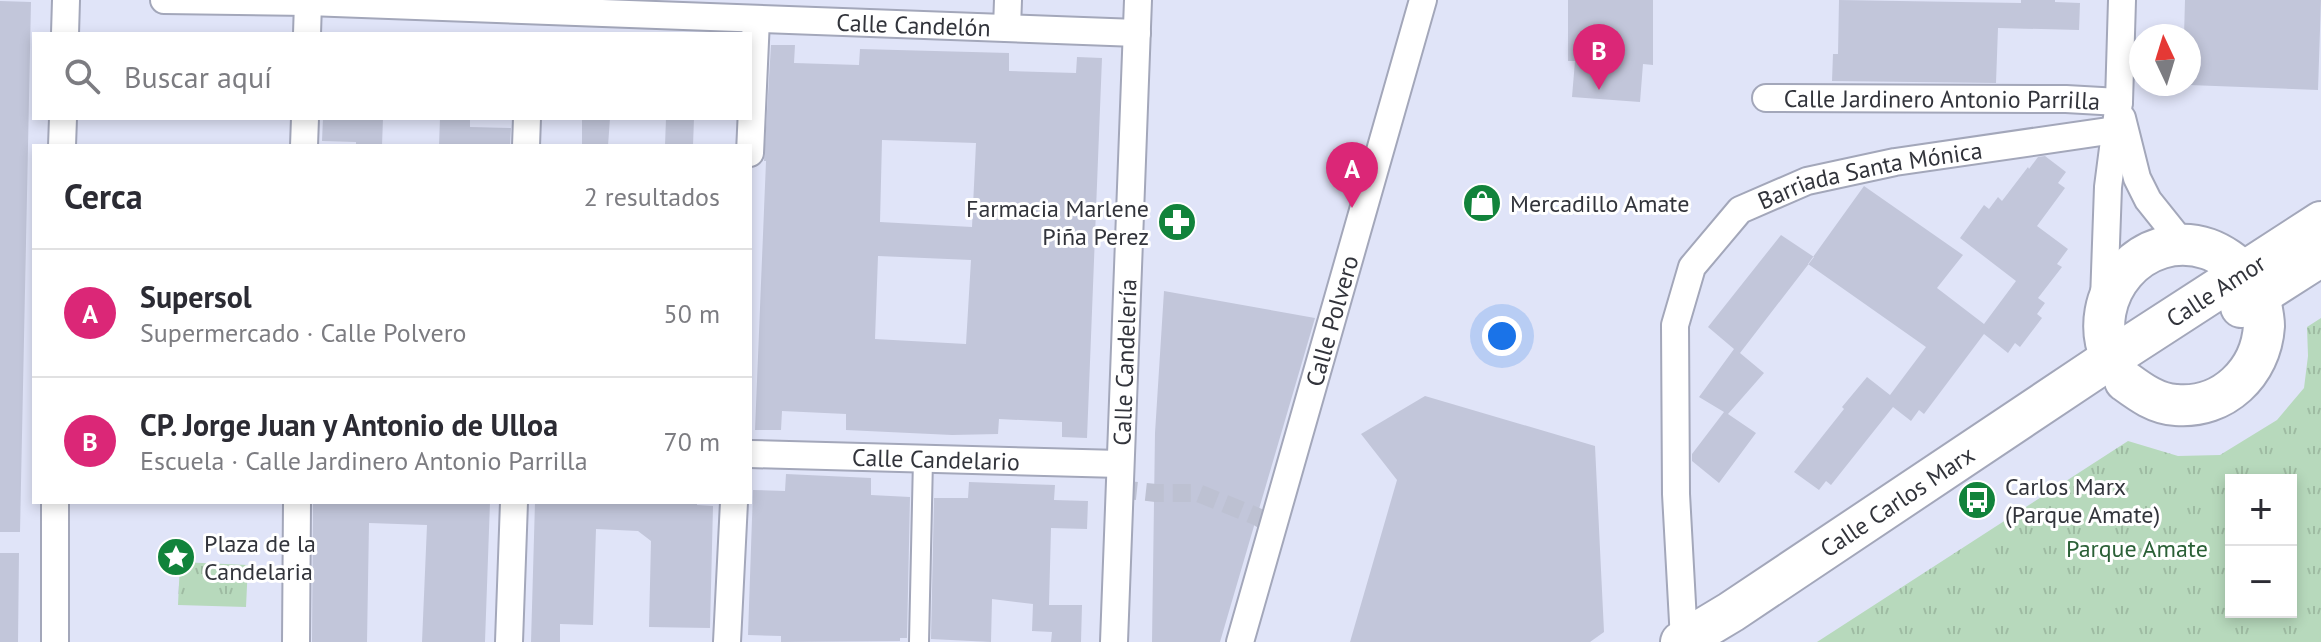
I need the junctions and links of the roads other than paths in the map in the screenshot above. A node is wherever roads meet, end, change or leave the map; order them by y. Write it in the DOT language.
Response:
graph roads {
  1 [pos="66,0"];
  2 [pos="164,0"];
  3 [pos="1008,0"];
  4 [pos="1138,0"];
  5 [pos="1423,0"];
  6 [pos="2122,0"];
  7 [pos="308,2"];
  8 [pos="657,8"];
  9 [pos="889,12"];
  10 [pos="769,13"];
  11 [pos="531,15"];
  12 [pos="1007,28"];
  13 [pos="65,32"];
  14 [pos="307,32"];
  15 [pos="1137,33"];
  16 [pos="1766,98"];
  17 [pos="2119,102"];
  18 [pos="63,120"];
  19 [pos="305,120"];
  20 [pos="527,120"];
  21 [pos="2115,130"];
  22 [pos="62,144"];
  23 [pos="304,144"];
  24 [pos="526,144"];
  25 [pos="751,144"];
  26 [pos="2321,222"];
  27 [pos="2184,245"];
  28 [pos="2321,256"];
  29 [pos="2251,284"];
  30 [pos="2113,356"];
  31 [pos="752,454"];
  32 [pos="923,459"];
  33 [pos="1120,464"];
  34 [pos="55,504"];
  35 [pos="297,504"];
  36 [pos="514,504"];
  37 [pos="734,504"];
  38 [pos="1683,641"];
  39 [pos="55,642"];
  40 [pos="296,642"];
  41 [pos="509,642"];
  42 [pos="727,642"];
  43 [pos="919,642"];
  44 [pos="1114,642"];
  45 [pos="1240,642"];
  46 [pos="1734,642"];
  1 -- 13 [label="street"];
  2 -- 7 [label="street, Calle Candelón"];
  3 -- 12 [label="street"];
  4 -- 15 [label="street, Calle Candelería"];
  5 -- 45 [label="street, Calle Polvero"];
  6 -- 17 [label="street"];
  7 -- 11 [label="street, Calle Candelón"];
  7 -- 14 [label="street"];
  8 -- 10 [label="street, Calle Candelón"];
  8 -- 11 [label="street, Calle Candelón"];
  9 -- 10 [label="street, Calle Candelón"];
  9 -- 12 [label="street, Calle Candelón"];
  10 -- 25 [label="street"];
  12 -- 15 [label="street, Calle Candelón"];
  15 -- 33 [label="street, Calle Candelería"];
  16 -- 17 [label="street, Calle Jardinero Antonio Parrilla"];
  17 -- 21 [label="street"];
  17 -- 27 [label="street"];
  18 -- 22 [label="street"];
  19 -- 23 [label="street"];
  20 -- 24 [label="street"];
  21 -- 30 [label="street"];
  21 -- 38 [label="street, Barriada Santa Mónica"];
  26 -- 29 [label="main road, Calle Amor"];
  27 -- 29 [label="main road"];
  27 -- 30 [label="main road"];
  28 -- 29 [label="main road, Calle Amor"];
  29 -- 30 [label="main road, Calle Amor"];
  29 -- 30 [label="main road"];
  30 -- 38 [label="main road, Calle Carlos Marx"];
  30 -- 46 [label="main road, Calle Carlos Marx"];
  31 -- 32 [label="street, Calle Candelario"];
  32 -- 33 [label="street, Calle Candelario"];
  32 -- 43 [label="street"];
  33 -- 44 [label="street, Calle Candelería"];
  34 -- 39 [label="street"];
  35 -- 40 [label="street"];
  36 -- 41 [label="street"];
  37 -- 42 [label="street"];
}
